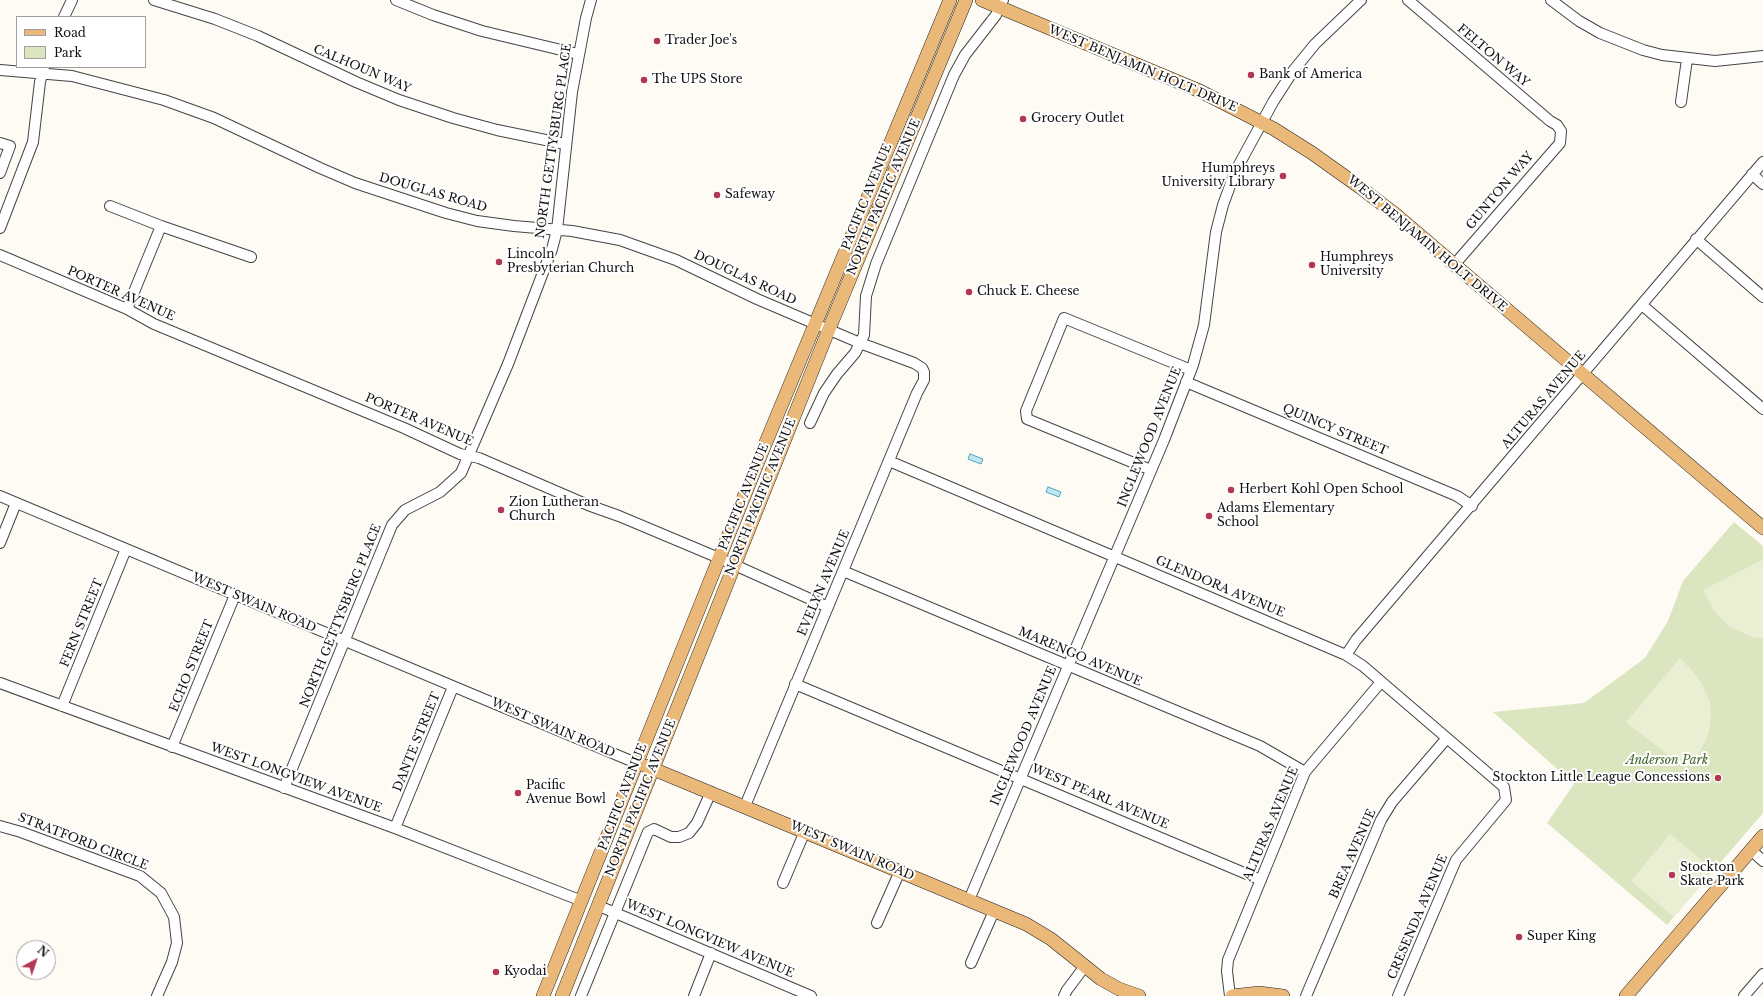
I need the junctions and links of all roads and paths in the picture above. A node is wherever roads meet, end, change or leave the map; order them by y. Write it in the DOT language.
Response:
graph roads {
  1 [pos="72,0"];
  2 [pos="154,0"];
  3 [pos="396,0"];
  4 [pos="592,0"];
  5 [pos="950,0"];
  6 [pos="966,0"];
  7 [pos="982,0"];
  8 [pos="1361,0"];
  9 [pos="1408,0"];
  10 [pos="1551,0"];
  11 [pos="1001,4"];
  12 [pos="64,16"];
  13 [pos="578,54"];
  14 [pos="1763,56"];
  15 [pos="1687,59"];
  16 [pos="0,70"];
  17 [pos="44,70"];
  18 [pos="1681,102"];
  19 [pos="1262,123"];
  20 [pos="1561,131"];
  21 [pos="0,143"];
  22 [pos="565,144"];
  23 [pos="1763,162"];
  24 [pos="0,173"];
  25 [pos="1752,174"];
  26 [pos="1763,184"];
  27 [pos="110,206"];
  28 [pos="160,226"];
  29 [pos="0,228"];
  30 [pos="557,230"];
  31 [pos="1696,239"];
  32 [pos="0,255"];
  33 [pos="251,257"];
  34 [pos="1454,265"];
  35 [pos="1763,296"];
  36 [pos="1642,306"];
  37 [pos="127,309"];
  38 [pos="815,324"];
  39 [pos="829,329"];
  40 [pos="860,343"];
  41 [pos="923,370"];
  42 [pos="1191,370"];
  43 [pos="1583,374"];
  44 [pos="1186,382"];
  45 [pos="1763,409"];
  46 [pos="810,423"];
  47 [pos="469,456"];
  48 [pos="889,461"];
  49 [pos="1151,470"];
  50 [pos="0,496"];
  51 [pos="16,503"];
  52 [pos="1472,506"];
  53 [pos="1763,528"];
  54 [pos="0,543"];
  55 [pos="126,549"];
  56 [pos="1115,556"];
  57 [pos="719,558"];
  58 [pos="734,565"];
  59 [pos="843,571"];
  60 [pos="235,595"];
  61 [pos="828,607"];
  62 [pos="344,641"];
  63 [pos="1346,655"];
  64 [pos="1068,666"];
  65 [pos="1381,682"];
  66 [pos="0,683"];
  67 [pos="795,684"];
  68 [pos="453,687"];
  69 [pos="62,706"];
  70 [pos="1447,738"];
  71 [pos="172,747"];
  72 [pos="636,763"];
  73 [pos="653,769"];
  74 [pos="1305,772"];
  75 [pos="1021,778"];
  76 [pos="284,788"];
  77 [pos="711,792"];
  78 [pos="1506,793"];
  79 [pos="745,806"];
  80 [pos="0,826"];
  81 [pos="395,828"];
  82 [pos="805,831"];
  83 [pos="1763,836"];
  84 [pos="1751,850"];
  85 [pos="601,851"];
  86 [pos="1763,861"];
  87 [pos="900,871"];
  88 [pos="1261,880"];
  89 [pos="783,883"];
  90 [pos="969,900"];
  91 [pos="582,901"];
  92 [pos="599,906"];
  93 [pos="994,911"];
  94 [pos="615,912"];
  95 [pos="877,923"];
  96 [pos="711,953"];
  97 [pos="971,963"];
  98 [pos="1085,966"];
  99 [pos="1763,974"];
  100 [pos="570,976"];
  101 [pos="157,996"];
  102 [pos="543,996"];
  103 [pos="562,996"];
  104 [pos="581,996"];
  105 [pos="694,996"];
  106 [pos="811,996"];
  107 [pos="1064,996"];
  108 [pos="1139,996"];
  109 [pos="1231,996"];
  110 [pos="1283,996"];
  111 [pos="1306,996"];
  112 [pos="1398,996"];
  113 [pos="1626,996"];
  114 [pos="1744,996"];
  1 -- 12 [label="street"];
  2 -- 22 [label="street, CALHOUN WAY"];
  3 -- 13 [label="street"];
  4 -- 13 [label="street, NORTH GETTYSBURG PLACE"];
  5 -- 38 [label="main road, PACIFIC AVENUE"];
  6 -- 39 [label="main road, NORTH PACIFIC AVENUE"];
  7 -- 11 [label="main road, WEST BENJAMIN HOLT DRIVE"];
  8 -- 19 [label="street, INGLEWOOD AVENUE"];
  9 -- 20 [label="street, FELTON WAY"];
  10 -- 15 [label="street"];
  11 -- 19 [label="main road, WEST BENJAMIN HOLT DRIVE"];
  11 -- 40 [label="street"];
  13 -- 22 [label="street, NORTH GETTYSBURG PLACE"];
  14 -- 15 [label="street"];
  15 -- 18 [label="street"];
  16 -- 17 [label="street, DOUGLAS ROAD"];
  17 -- 29 [label="street"];
  17 -- 30 [label="street, DOUGLAS ROAD"];
  19 -- 34 [label="main road, WEST BENJAMIN HOLT DRIVE"];
  19 -- 42 [label="street, INGLEWOOD AVENUE"];
  20 -- 34 [label="street, GUNTON WAY"];
  21 -- 24 [label="street"];
  22 -- 30 [label="street, NORTH GETTYSBURG PLACE"];
  23 -- 25 [label="street, ALTURAS AVENUE"];
  25 -- 26 [label="street"];
  25 -- 31 [label="street, ALTURAS AVENUE"];
  27 -- 28 [label="street"];
  28 -- 33 [label="street"];
  28 -- 37 [label="street"];
  30 -- 38 [label="street, DOUGLAS ROAD"];
  30 -- 47 [label="street, NORTH GETTYSBURG PLACE"];
  31 -- 35 [label="street"];
  31 -- 36 [label="street, ALTURAS AVENUE"];
  32 -- 37 [label="street, PORTER AVENUE"];
  34 -- 43 [label="main road, WEST BENJAMIN HOLT DRIVE"];
  36 -- 43 [label="street, ALTURAS AVENUE"];
  36 -- 45 [label="street"];
  37 -- 47 [label="street, PORTER AVENUE"];
  38 -- 39 [label="street, DOUGLAS ROAD"];
  38 -- 57 [label="main road, PACIFIC AVENUE"];
  39 -- 40 [label="street, DOUGLAS ROAD"];
  39 -- 58 [label="main road, NORTH PACIFIC AVENUE"];
  40 -- 41 [label="street, DOUGLAS ROAD"];
  40 -- 46 [label="street"];
  41 -- 48 [label="street, EVELYN AVENUE"];
  42 -- 44 [label="street, INGLEWOOD AVENUE"];
  42 -- 49 [label="street"];
  43 -- 52 [label="street, ALTURAS AVENUE"];
  43 -- 53 [label="main road, WEST BENJAMIN HOLT DRIVE"];
  44 -- 49 [label="street, INGLEWOOD AVENUE"];
  44 -- 52 [label="street, QUINCY STREET"];
  47 -- 57 [label="street, PORTER AVENUE"];
  47 -- 62 [label="street, NORTH GETTYSBURG PLACE"];
  48 -- 56 [label="street, GLENDORA AVENUE"];
  48 -- 59 [label="street, EVELYN AVENUE"];
  49 -- 56 [label="street, INGLEWOOD AVENUE"];
  50 -- 51 [label="street, WEST SWAIN ROAD"];
  51 -- 54 [label="street"];
  51 -- 55 [label="street, WEST SWAIN ROAD"];
  52 -- 63 [label="street, ALTURAS AVENUE"];
  55 -- 60 [label="street, WEST SWAIN ROAD"];
  55 -- 69 [label="street, FERN STREET"];
  56 -- 63 [label="street, GLENDORA AVENUE"];
  56 -- 64 [label="street, INGLEWOOD AVENUE"];
  57 -- 58 [label="street, PORTER AVENUE"];
  57 -- 72 [label="main road, PACIFIC AVENUE"];
  58 -- 61 [label="street, PORTER AVENUE"];
  58 -- 73 [label="main road, NORTH PACIFIC AVENUE"];
  59 -- 61 [label="street, EVELYN AVENUE"];
  59 -- 64 [label="street, MARENGO AVENUE"];
  60 -- 62 [label="street, WEST SWAIN ROAD"];
  60 -- 71 [label="street, ECHO STREET"];
  61 -- 67 [label="street, EVELYN AVENUE"];
  62 -- 68 [label="street, WEST SWAIN ROAD"];
  62 -- 76 [label="street, NORTH GETTYSBURG PLACE"];
  63 -- 65 [label="street, GLENDORA AVENUE"];
  64 -- 74 [label="street, MARENGO AVENUE"];
  64 -- 75 [label="street, INGLEWOOD AVENUE"];
  65 -- 70 [label="street, GLENDORA AVENUE"];
  65 -- 74 [label="street, ALTURAS AVENUE"];
  66 -- 69 [label="street, WEST LONGVIEW AVENUE"];
  67 -- 75 [label="street, WEST PEARL AVENUE"];
  67 -- 79 [label="street, EVELYN AVENUE"];
  68 -- 72 [label="street, WEST SWAIN ROAD"];
  68 -- 81 [label="street, DANTE STREET"];
  69 -- 71 [label="street, WEST LONGVIEW AVENUE"];
  70 -- 78 [label="street, GLENDORA AVENUE"];
  70 -- 111 [label="street, BREA AVENUE"];
  71 -- 76 [label="street, WEST LONGVIEW AVENUE"];
  72 -- 73 [label="main road, WEST SWAIN ROAD"];
  72 -- 85 [label="main road, PACIFIC AVENUE"];
  73 -- 77 [label="main road, WEST SWAIN ROAD"];
  73 -- 92 [label="main road, NORTH PACIFIC AVENUE"];
  74 -- 88 [label="street, ALTURAS AVENUE"];
  75 -- 88 [label="street, WEST PEARL AVENUE"];
  75 -- 90 [label="street, INGLEWOOD AVENUE"];
  76 -- 81 [label="street, WEST LONGVIEW AVENUE"];
  77 -- 79 [label="main road, WEST SWAIN ROAD"];
  77 -- 94 [label="street"];
  78 -- 112 [label="street, CRESENDA AVENUE"];
  79 -- 82 [label="main road, WEST SWAIN ROAD"];
  80 -- 101 [label="street, STRATFORD CIRCLE"];
  81 -- 91 [label="street, WEST LONGVIEW AVENUE"];
  82 -- 87 [label="main road, WEST SWAIN ROAD"];
  82 -- 89 [label="street"];
  83 -- 84 [label="main road"];
  84 -- 86 [label="street"];
  84 -- 113 [label="main road"];
  85 -- 91 [label="main road, PACIFIC AVENUE"];
  85 -- 92 [label="main road"];
  87 -- 90 [label="main road, WEST SWAIN ROAD"];
  87 -- 95 [label="street"];
  88 -- 109 [label="street, ALTURAS AVENUE"];
  90 -- 93 [label="main road, WEST SWAIN ROAD"];
  91 -- 100 [label="main road"];
  91 -- 102 [label="main road, PACIFIC AVENUE"];
  92 -- 94 [label="street, WEST LONGVIEW AVENUE"];
  92 -- 100 [label="main road, NORTH PACIFIC AVENUE"];
  93 -- 97 [label="street"];
  93 -- 98 [label="main road, WEST SWAIN ROAD"];
  94 -- 96 [label="street, WEST LONGVIEW AVENUE"];
  94 -- 104 [label="street"];
  96 -- 105 [label="street"];
  96 -- 106 [label="street, WEST LONGVIEW AVENUE"];
  98 -- 107 [label="street"];
  98 -- 108 [label="main road, WEST SWAIN ROAD"];
  99 -- 114 [label="street"];
  100 -- 103 [label="main road, NORTH PACIFIC AVENUE"];
  109 -- 110 [label="main road"];
}
